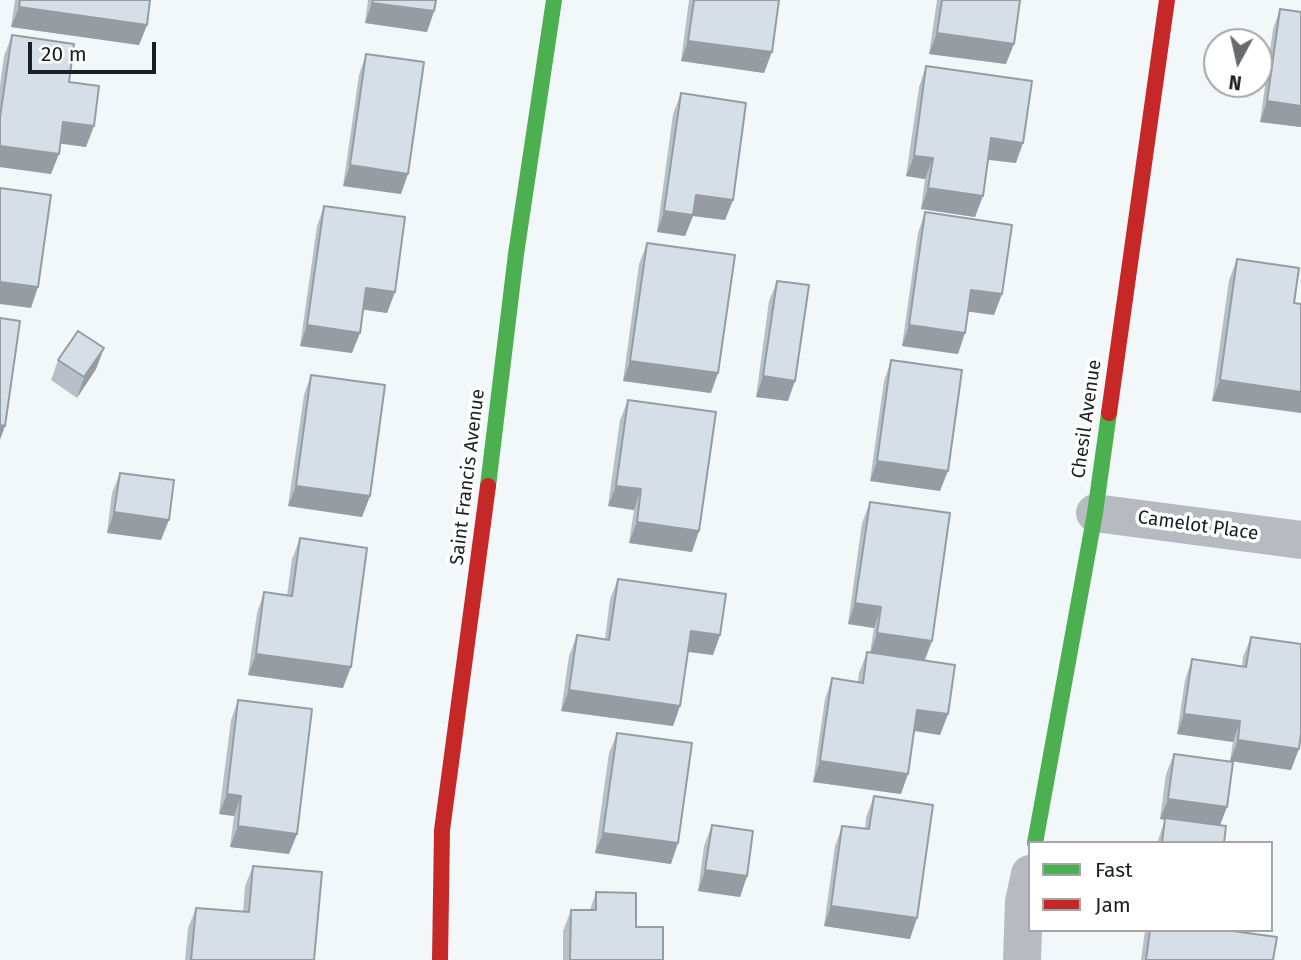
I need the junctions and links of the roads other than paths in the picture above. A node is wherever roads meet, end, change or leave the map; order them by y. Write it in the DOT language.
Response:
graph roads {
  1 [pos="554,0"];
  2 [pos="1167,0"];
  3 [pos="1095,513"];
  4 [pos="1301,540"];
  5 [pos="1035,841"];
  6 [pos="1028,883"];
  7 [pos="440,960"];
  8 [pos="1022,960"];
  1 -- 7 [label="street, Saint Francis Avenue"];
  2 -- 3 [label="street, Chesil Avenue"];
  3 -- 4 [label="street, Camelot Place"];
  3 -- 5 [label="street, Chesil Avenue"];
  6 -- 8 [label="street"];
}
